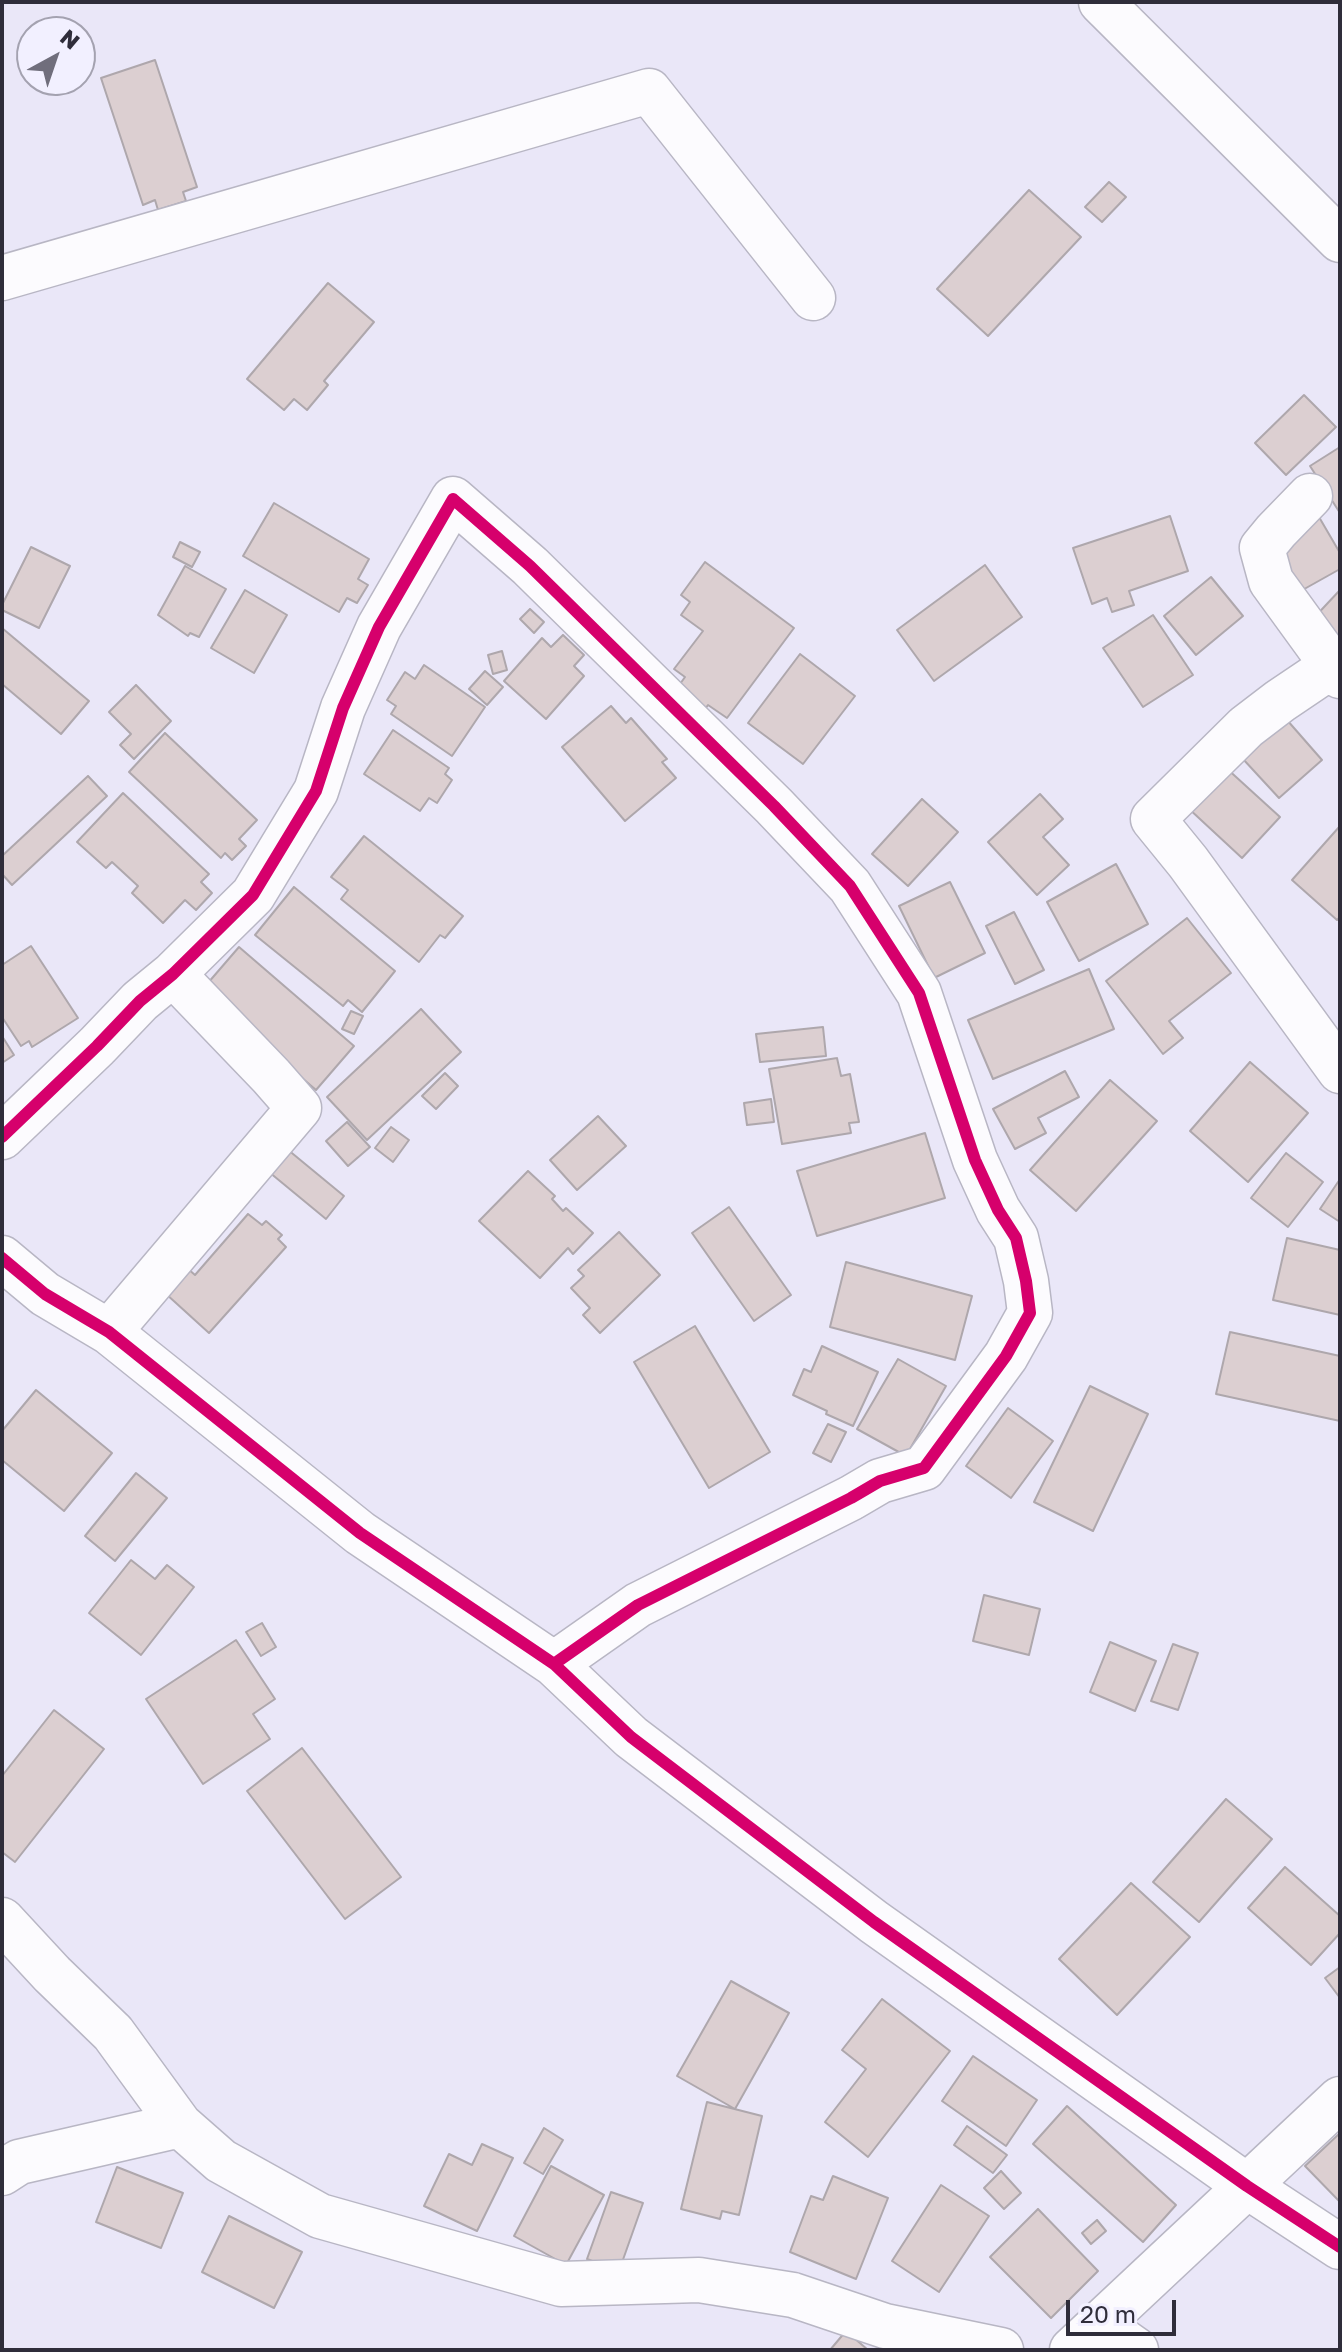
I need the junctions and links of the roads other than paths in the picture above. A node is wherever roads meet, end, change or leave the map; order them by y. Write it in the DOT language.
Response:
graph roads {
  1 [pos="1101,2"];
  2 [pos="1340,240"];
  3 [pos="2,278"];
  4 [pos="813,298"];
  5 [pos="1310,496"];
  6 [pos="1336,671"];
  7 [pos="173,974"];
  8 [pos="1340,1071"];
  9 [pos="2,1137"];
  10 [pos="2,1258"];
  11 [pos="109,1332"];
  12 [pos="554,1664"];
  13 [pos="2,1920"];
  14 [pos="1340,2099"];
  15 [pos="180,2125"];
  16 [pos="2,2173"];
  17 [pos="1247,2186"];
  18 [pos="1340,2247"];
  19 [pos="1085,2337"];
  20 [pos="1001,2350"];
  21 [pos="1136,2350"];
  1 -- 2 [label="street"];
  3 -- 4 [label="street"];
  5 -- 6 [label="street"];
  6 -- 8 [label="street"];
  7 -- 9 [label="street"];
  7 -- 11 [label="street"];
  7 -- 12 [label="street"];
  10 -- 11 [label="street"];
  11 -- 12 [label="street"];
  12 -- 17 [label="street"];
  13 -- 15 [label="street"];
  14 -- 17 [label="street"];
  15 -- 16 [label="street"];
  15 -- 20 [label="street"];
  17 -- 18 [label="street"];
  17 -- 19 [label="street"];
  19 -- 21 [label="street"];
}
